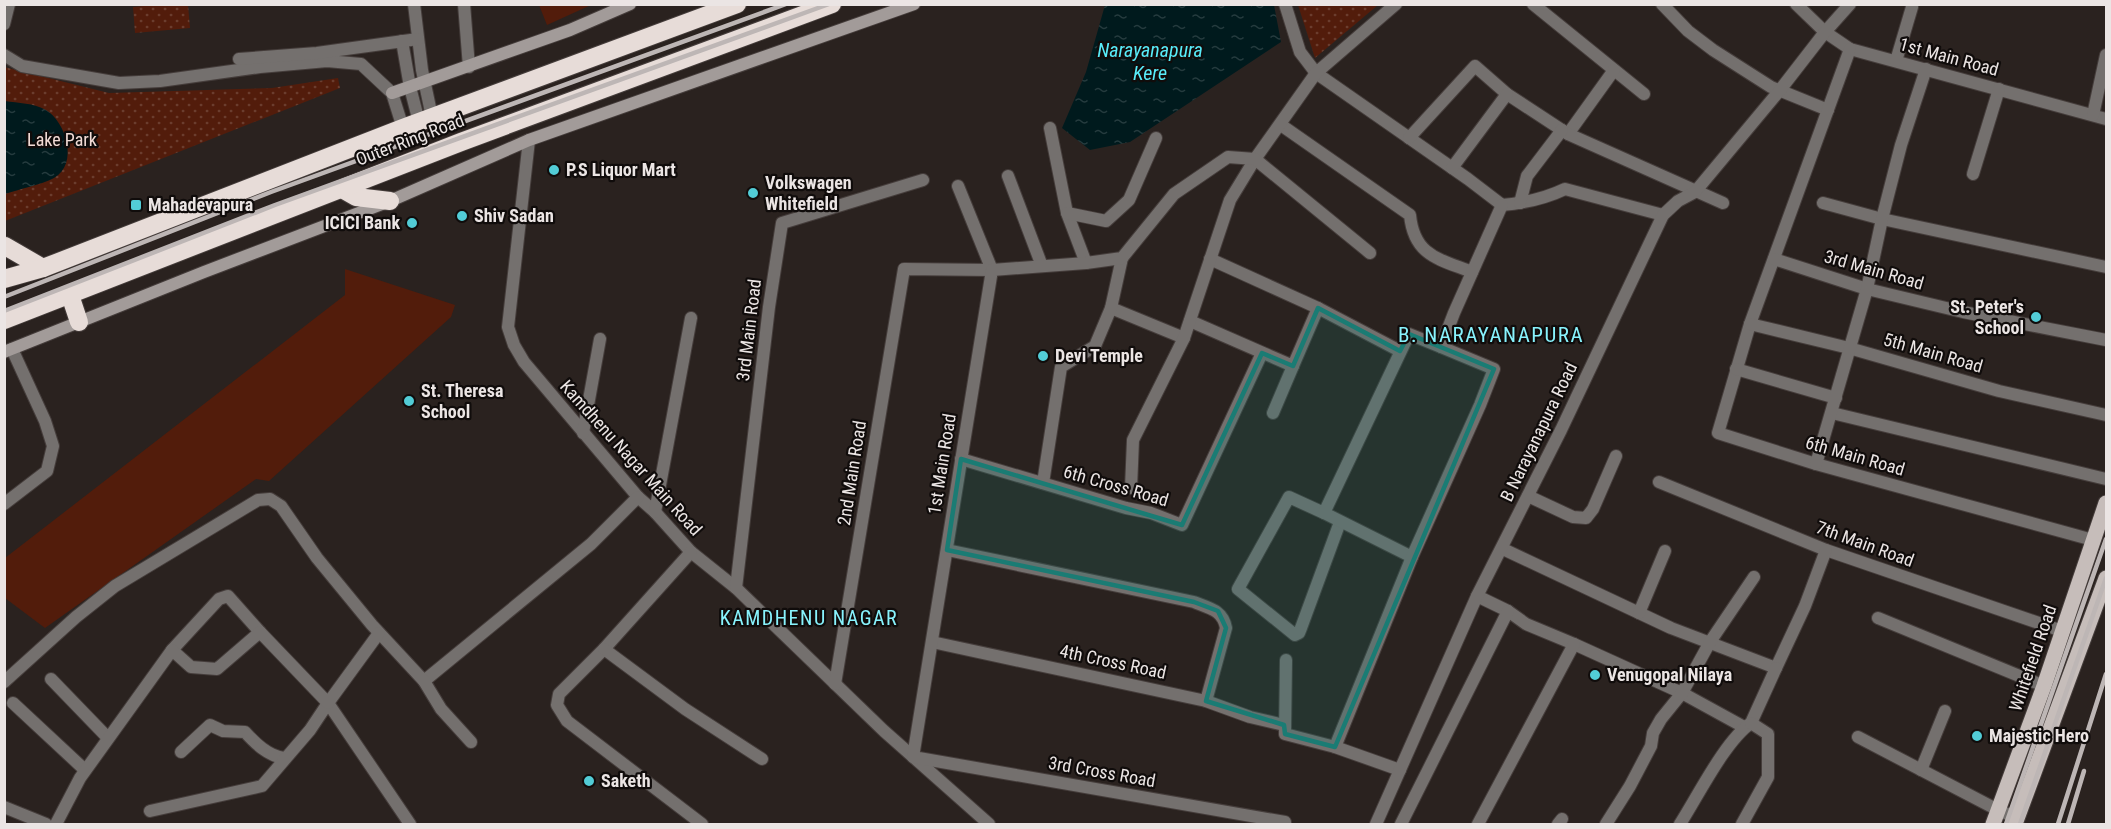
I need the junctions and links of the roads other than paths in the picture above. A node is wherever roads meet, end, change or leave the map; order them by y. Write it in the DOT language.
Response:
graph roads {
  1 [pos="9,4"];
  2 [pos="414,4"];
  3 [pos="464,4"];
  4 [pos="630,4"];
  5 [pos="737,4"];
  6 [pos="832,4"];
  7 [pos="914,4"];
  8 [pos="1285,4"];
  9 [pos="1396,4"];
  10 [pos="1533,4"];
  11 [pos="1662,4"];
  12 [pos="1796,4"];
  13 [pos="1850,4"];
  14 [pos="1912,8"];
  15 [pos="4,24"];
  16 [pos="1825,32"];
  17 [pos="418,39"];
  18 [pos="402,41"];
  19 [pos="1850,49"];
  20 [pos="4,55"];
  21 [pos="2106,55"];
  22 [pos="239,59"];
  23 [pos="1896,61"];
  24 [pos="469,67"];
  25 [pos="1926,69"];
  26 [pos="1614,70"];
  27 [pos="1316,73"];
  28 [pos="424,82"];
  29 [pos="410,87"];
  30 [pos="1999,89"];
  31 [pos="1780,90"];
  32 [pos="392,93"];
  33 [pos="1507,94"];
  34 [pos="1644,94"];
  35 [pos="1828,110"];
  36 [pos="2093,115"];
  37 [pos="2106,119"];
  38 [pos="418,123"];
  39 [pos="1281,125"];
  40 [pos="1050,128"];
  41 [pos="1565,132"];
  42 [pos="1156,138"];
  43 [pos="1409,138"];
  44 [pos="529,140"];
  45 [pos="1255,159"];
  46 [pos="1452,168"];
  47 [pos="1973,174"];
  48 [pos="1008,176"];
  49 [pos="923,180"];
  50 [pos="958,186"];
  51 [pos="342,189"];
  52 [pos="1695,192"];
  53 [pos="390,201"];
  54 [pos="1520,203"];
  55 [pos="1723,203"];
  56 [pos="1823,203"];
  57 [pos="1502,205"];
  58 [pos="1067,213"];
  59 [pos="1663,215"];
  60 [pos="1882,219"];
  61 [pos="5,246"];
  62 [pos="1370,253"];
  63 [pos="1122,258"];
  64 [pos="1774,259"];
  65 [pos="1210,260"];
  66 [pos="1086,263"];
  67 [pos="1042,267"];
  68 [pos="2106,267"];
  69 [pos="43,268"];
  70 [pos="992,270"];
  71 [pos="1472,272"];
  72 [pos="4,279"];
  73 [pos="1867,289"];
  74 [pos="70,295"];
  75 [pos="1111,308"];
  76 [pos="1318,308"];
  77 [pos="691,318"];
  78 [pos="4,321"];
  79 [pos="1190,321"];
  80 [pos="79,322"];
  81 [pos="1750,324"];
  82 [pos="1184,338"];
  83 [pos="600,339"];
  84 [pos="2106,340"];
  85 [pos="1441,347"];
  86 [pos="1849,348"];
  87 [pos="8,351"];
  88 [pos="1401,351"];
  89 [pos="1262,353"];
  90 [pos="1293,366"];
  91 [pos="1736,369"];
  92 [pos="1836,398"];
  93 [pos="1273,413"];
  94 [pos="1832,413"];
  95 [pos="2106,416"];
  96 [pos="583,433"];
  97 [pos="1616,456"];
  98 [pos="961,459"];
  99 [pos="1816,465"];
  100 [pos="2106,479"];
  101 [pos="1659,482"];
  102 [pos="1043,483"];
  103 [pos="1131,488"];
  104 [pos="1528,496"];
  105 [pos="638,497"];
  106 [pos="2106,503"];
  107 [pos="4,504"];
  108 [pos="655,512"];
  109 [pos="1324,513"];
  110 [pos="1340,522"];
  111 [pos="2093,540"];
  112 [pos="1503,549"];
  113 [pos="947,550"];
  114 [pos="1826,550"];
  115 [pos="1665,551"];
  116 [pos="691,552"];
  117 [pos="1412,557"];
  118 [pos="1754,577"];
  119 [pos="2106,578"];
  120 [pos="736,588"];
  121 [pos="1477,596"];
  122 [pos="1508,611"];
  123 [pos="1639,613"];
  124 [pos="1878,618"];
  125 [pos="2062,631"];
  126 [pos="261,632"];
  127 [pos="379,633"];
  128 [pos="932,642"];
  129 [pos="1710,642"];
  130 [pos="1574,644"];
  131 [pos="604,649"];
  132 [pos="172,650"];
  133 [pos="1286,660"];
  134 [pos="1776,668"];
  135 [pos="51,679"];
  136 [pos="424,681"];
  137 [pos="4,682"];
  138 [pos="835,684"];
  139 [pos="2044,686"];
  140 [pos="1682,693"];
  141 [pos="1206,701"];
  142 [pos="13,703"];
  143 [pos="328,703"];
  144 [pos="1945,711"];
  145 [pos="1284,725"];
  146 [pos="1747,725"];
  147 [pos="1858,737"];
  148 [pos="108,738"];
  149 [pos="471,742"];
  150 [pos="1335,747"];
  151 [pos="181,752"];
  152 [pos="913,757"];
  153 [pos="284,758"];
  154 [pos="762,759"];
  155 [pos="86,770"];
  156 [pos="1400,770"];
  157 [pos="1921,770"];
  158 [pos="4,807"];
  159 [pos="150,811"];
  160 [pos="1996,818"];
  161 [pos="2016,821"];
  162 [pos="1285,822"];
  163 [pos="1380,823"];
  164 [pos="46,825"];
  165 [pos="56,825"];
  166 [pos="410,825"];
  167 [pos="702,825"];
  168 [pos="989,825"];
  169 [pos="1401,825"];
  170 [pos="1478,825"];
  171 [pos="1606,825"];
  172 [pos="1680,825"];
  173 [pos="1742,825"];
  1 -- 15 [label="street"];
  2 -- 17 [label="street"];
  3 -- 24 [label="street"];
  4 -- 24 [label="street"];
  5 -- 38 [label="highway, Outer Ring Road"];
  6 -- 51 [label="highway, Outer Ring Road"];
  7 -- 44 [label="street"];
  8 -- 27 [label="street"];
  9 -- 27 [label="street"];
  10 -- 26 [label="street"];
  11 -- 31 [label="street"];
  12 -- 16 [label="street, 1st Main Road"];
  13 -- 16 [label="street, B Narayanapura Road"];
  14 -- 23 [label="street"];
  16 -- 19 [label="street, 1st Main Road"];
  16 -- 31 [label="street, B Narayanapura Road"];
  17 -- 18 [label="street"];
  17 -- 28 [label="street"];
  18 -- 22 [label="street"];
  18 -- 29 [label="street"];
  19 -- 23 [label="street, 1st Main Road"];
  19 -- 35 [label="street, 6th Main Road"];
  20 -- 32 [label="street"];
  21 -- 36 [label="street"];
  23 -- 25 [label="street, 1st Main Road"];
  24 -- 28 [label="street"];
  25 -- 30 [label="street, 1st Main Road"];
  25 -- 60 [label="street"];
  26 -- 34 [label="street"];
  26 -- 41 [label="street"];
  27 -- 39 [label="street"];
  27 -- 43 [label="street"];
  28 -- 29 [label="street"];
  28 -- 38 [label="street"];
  29 -- 32 [label="street"];
  29 -- 38 [label="street"];
  30 -- 36 [label="street, 1st Main Road"];
  30 -- 47 [label="street"];
  31 -- 35 [label="street"];
  31 -- 52 [label="street, B Narayanapura Road"];
  32 -- 38 [label="street"];
  33 -- 41 [label="street"];
  33 -- 43 [label="street"];
  33 -- 46 [label="street"];
  35 -- 64 [label="street, 6th Main Road"];
  36 -- 37 [label="street, 1st Main Road"];
  38 -- 69 [label="highway, Outer Ring Road"];
  39 -- 45 [label="street"];
  39 -- 71 [label="street"];
  40 -- 58 [label="street"];
  41 -- 52 [label="street"];
  41 -- 54 [label="street"];
  42 -- 58 [label="street"];
  43 -- 46 [label="street"];
  44 -- 53 [label="street"];
  44 -- 96 [label="street, Kamdhenu Nagar Main Road"];
  45 -- 62 [label="street"];
  45 -- 63 [label="street"];
  45 -- 65 [label="street"];
  46 -- 57 [label="street"];
  48 -- 67 [label="street"];
  49 -- 120 [label="street, 3rd Main Road"];
  50 -- 70 [label="street"];
  51 -- 53 [label="highway"];
  51 -- 74 [label="highway, Outer Ring Road"];
  52 -- 55 [label="street"];
  52 -- 59 [label="street, B Narayanapura Road"];
  53 -- 80 [label="street"];
  54 -- 57 [label="street"];
  54 -- 59 [label="street"];
  56 -- 60 [label="street"];
  57 -- 71 [label="street"];
  58 -- 66 [label="street"];
  59 -- 104 [label="street, B Narayanapura Road"];
  60 -- 68 [label="street"];
  60 -- 73 [label="street"];
  61 -- 69 [label="highway"];
  63 -- 66 [label="street"];
  63 -- 75 [label="street"];
  64 -- 73 [label="street, 3rd Main Road"];
  64 -- 81 [label="street, 6th Main Road"];
  65 -- 76 [label="street"];
  65 -- 79 [label="street"];
  66 -- 67 [label="street"];
  67 -- 70 [label="street"];
  69 -- 72 [label="highway, Outer Ring Road"];
  70 -- 98 [label="street, 1st Main Road"];
  70 -- 138 [label="street, 2nd Main Road"];
  71 -- 85 [label="street"];
  73 -- 84 [label="street, 3rd Main Road"];
  73 -- 86 [label="street"];
  74 -- 78 [label="highway, Outer Ring Road"];
  74 -- 80 [label="highway"];
  75 -- 82 [label="street"];
  75 -- 102 [label="street"];
  76 -- 88 [label="street"];
  76 -- 90 [label="street"];
  77 -- 108 [label="street"];
  79 -- 82 [label="street"];
  79 -- 89 [label="street"];
  80 -- 87 [label="street"];
  81 -- 86 [label="street, 5th Main Road"];
  81 -- 91 [label="street, 6th Main Road"];
  82 -- 103 [label="street"];
  83 -- 96 [label="street"];
  85 -- 88 [label="street"];
  85 -- 117 [label="street"];
  86 -- 92 [label="street"];
  86 -- 95 [label="street, 5th Main Road"];
  87 -- 107 [label="street"];
  88 -- 109 [label="street"];
  89 -- 90 [label="street"];
  89 -- 102 [label="street, 6th Cross Road"];
  90 -- 93 [label="street"];
  91 -- 92 [label="street"];
  91 -- 99 [label="street, 6th Main Road"];
  92 -- 94 [label="street"];
  94 -- 99 [label="street"];
  94 -- 100 [label="street"];
  96 -- 105 [label="street, Kamdhenu Nagar Main Road"];
  97 -- 104 [label="street"];
  98 -- 102 [label="street, 6th Cross Road"];
  98 -- 113 [label="street, 1st Main Road"];
  99 -- 111 [label="street, 6th Main Road"];
  101 -- 114 [label="street, 7th Main Road"];
  104 -- 112 [label="street, B Narayanapura Road"];
  105 -- 108 [label="street, Kamdhenu Nagar Main Road"];
  105 -- 136 [label="street"];
  106 -- 111 [label="main road, Whitefield Road"];
  108 -- 116 [label="street, Kamdhenu Nagar Main Road"];
  109 -- 110 [label="street"];
  109 -- 110 [label="street"];
  110 -- 117 [label="street"];
  111 -- 125 [label="main road, Whitefield Road"];
  112 -- 121 [label="street, B Narayanapura Road"];
  112 -- 123 [label="street"];
  113 -- 128 [label="street, 1st Main Road"];
  113 -- 141 [label="street"];
  114 -- 125 [label="street, 7th Main Road"];
  114 -- 134 [label="street"];
  115 -- 123 [label="street"];
  116 -- 120 [label="street, Kamdhenu Nagar Main Road"];
  116 -- 131 [label="street"];
  117 -- 150 [label="street"];
  118 -- 129 [label="street"];
  119 -- 161 [label="main road"];
  120 -- 138 [label="street, Kamdhenu Nagar Main Road"];
  121 -- 122 [label="street"];
  121 -- 156 [label="street, B Narayanapura Road"];
  122 -- 130 [label="street"];
  122 -- 169 [label="street"];
  123 -- 129 [label="street"];
  124 -- 139 [label="street"];
  125 -- 139 [label="main road, Whitefield Road"];
  126 -- 132 [label="street"];
  126 -- 132 [label="street"];
  126 -- 143 [label="street"];
  127 -- 136 [label="street"];
  127 -- 137 [label="street"];
  127 -- 143 [label="street"];
  128 -- 141 [label="street, 4th Cross Road"];
  128 -- 152 [label="street, 1st Main Road"];
  129 -- 134 [label="street"];
  129 -- 140 [label="street"];
  130 -- 140 [label="street"];
  130 -- 170 [label="street"];
  131 -- 154 [label="street"];
  131 -- 167 [label="street"];
  132 -- 148 [label="street"];
  133 -- 145 [label="street"];
  134 -- 146 [label="street"];
  135 -- 148 [label="street"];
  136 -- 149 [label="street"];
  138 -- 152 [label="street, Kamdhenu Nagar Main Road"];
  139 -- 160 [label="main road, Whitefield Road"];
  140 -- 146 [label="street"];
  140 -- 171 [label="street"];
  141 -- 145 [label="street, 4th Cross Road"];
  142 -- 155 [label="street"];
  143 -- 153 [label="street"];
  143 -- 166 [label="street"];
  144 -- 157 [label="street"];
  145 -- 150 [label="street"];
  146 -- 172 [label="street"];
  146 -- 173 [label="street"];
  147 -- 157 [label="street"];
  148 -- 155 [label="street"];
  150 -- 156 [label="street"];
  151 -- 153 [label="street"];
  152 -- 162 [label="street, 3rd Cross Road"];
  152 -- 168 [label="street, Kamdhenu Nagar Main Road"];
  153 -- 159 [label="street"];
  155 -- 165 [label="street"];
  156 -- 163 [label="street, B Narayanapura Road"];
  157 -- 160 [label="street"];
  158 -- 164 [label="street"];
  160 -- 161 [label="street"];
}
